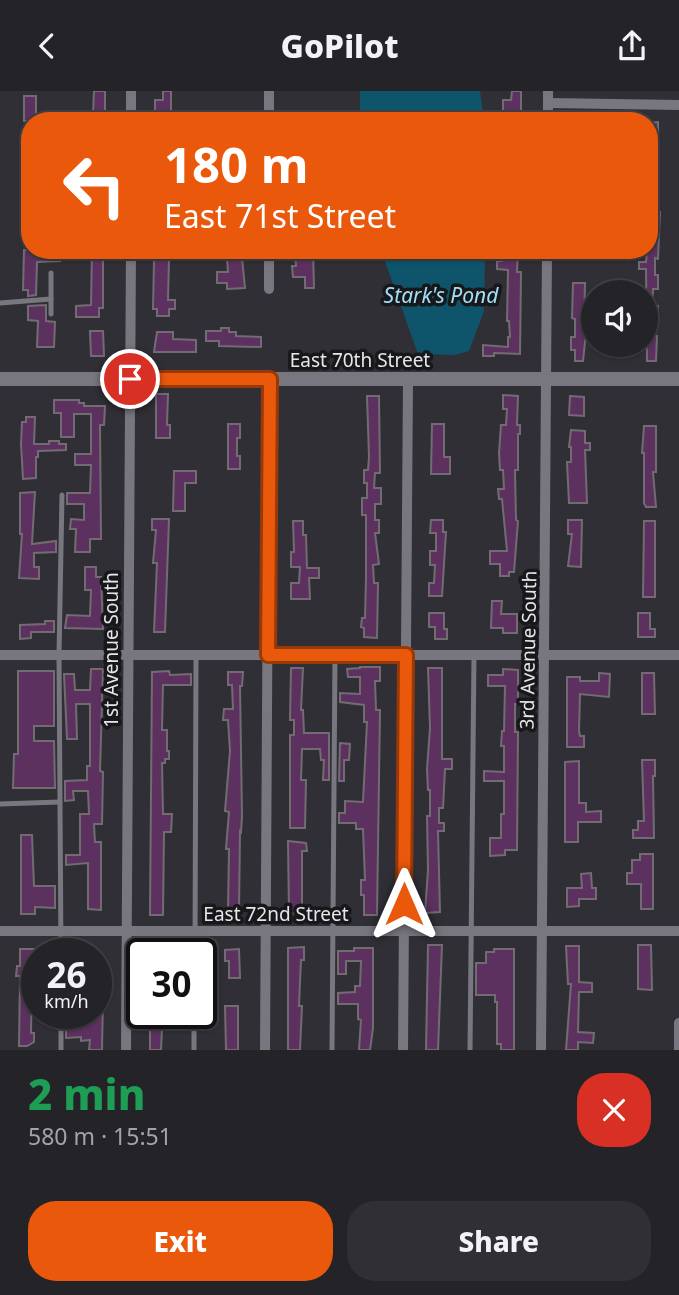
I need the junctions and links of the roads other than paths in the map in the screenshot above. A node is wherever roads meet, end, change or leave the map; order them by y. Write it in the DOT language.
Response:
graph roads {
  1 [pos="131,91"];
  2 [pos="269,91"];
  3 [pos="548,91"];
  4 [pos="548,103"];
  5 [pos="679,105"];
  6 [pos="131,112"];
  7 [pos="269,112"];
  8 [pos="548,112"];
  9 [pos="131,259"];
  10 [pos="269,259"];
  11 [pos="547,259"];
  12 [pos="51,273"];
  13 [pos="270,289"];
  14 [pos="51,299"];
  15 [pos="0,303"];
  16 [pos="51,314"];
  17 [pos="0,379"];
  18 [pos="130,379"];
  19 [pos="270,379"];
  20 [pos="408,379"];
  21 [pos="548,379"];
  22 [pos="679,379"];
  23 [pos="62,495"];
  24 [pos="0,655"];
  25 [pos="59,655"];
  26 [pos="128,655"];
  27 [pos="196,655"];
  28 [pos="268,655"];
  29 [pos="335,655"];
  30 [pos="406,655"];
  31 [pos="474,655"];
  32 [pos="545,655"];
  33 [pos="679,655"];
  34 [pos="60,802"];
  35 [pos="0,803"];
  36 [pos="127,931"];
  37 [pos="333,931"];
  38 [pos="404,931"];
  39 [pos="471,931"];
  40 [pos="542,931"];
  41 [pos="679,931"];
  42 [pos="0,932"];
  43 [pos="61,932"];
  44 [pos="195,932"];
  45 [pos="266,932"];
  46 [pos="61,938"];
  47 [pos="195,938"];
  48 [pos="679,1023"];
  49 [pos="61,1029"];
  50 [pos="194,1029"];
  51 [pos="61,1050"];
  52 [pos="126,1050"];
  53 [pos="194,1050"];
  54 [pos="265,1050"];
  55 [pos="332,1050"];
  56 [pos="403,1050"];
  57 [pos="470,1050"];
  58 [pos="541,1050"];
  59 [pos="679,1050"];
  1 -- 6 [label="street"];
  2 -- 7 [label="street"];
  3 -- 4 [label="street"];
  4 -- 5 [label="street"];
  4 -- 8 [label="street"];
  9 -- 18 [label="street, 1st Avenue South"];
  10 -- 13 [label="street"];
  11 -- 21 [label="street, 3rd Avenue South"];
  12 -- 14 [label="lane"];
  14 -- 15 [label="lane"];
  14 -- 16 [label="lane"];
  17 -- 18 [label="street, East 70th Street"];
  18 -- 19 [label="street, East 70th Street"];
  18 -- 26 [label="street, 1st Avenue South"];
  19 -- 20 [label="street, East 70th Street"];
  19 -- 28 [label="street"];
  20 -- 21 [label="street, East 70th Street"];
  20 -- 30 [label="street"];
  21 -- 22 [label="street, East 70th Street"];
  21 -- 32 [label="street, 3rd Avenue South"];
  23 -- 25 [label="lane"];
  24 -- 25 [label="street"];
  25 -- 26 [label="street"];
  25 -- 34 [label="lane"];
  26 -- 27 [label="street"];
  26 -- 36 [label="street, 1st Avenue South"];
  27 -- 28 [label="street"];
  27 -- 44 [label="lane"];
  28 -- 29 [label="street"];
  28 -- 45 [label="street"];
  29 -- 30 [label="street"];
  29 -- 37 [label="lane"];
  30 -- 31 [label="street"];
  30 -- 38 [label="street"];
  31 -- 32 [label="street"];
  31 -- 39 [label="lane"];
  32 -- 33 [label="street"];
  32 -- 40 [label="street, 3rd Avenue South"];
  34 -- 35 [label="lane"];
  34 -- 43 [label="lane"];
  36 -- 43 [label="street, East 72nd Street"];
  36 -- 44 [label="street, East 72nd Street"];
  36 -- 52 [label="street, 1st Avenue South"];
  37 -- 38 [label="street, East 72nd Street"];
  37 -- 45 [label="street, East 72nd Street"];
  37 -- 55 [label="lane"];
  38 -- 39 [label="street, East 72nd Street"];
  38 -- 56 [label="street"];
  39 -- 40 [label="street, East 72nd Street"];
  39 -- 57 [label="lane"];
  40 -- 41 [label="street, East 72nd Street"];
  40 -- 58 [label="street, 3rd Avenue South"];
  42 -- 43 [label="street, East 72nd Street"];
  43 -- 46 [label="lane"];
  44 -- 45 [label="street, East 72nd Street"];
  44 -- 47 [label="lane"];
  45 -- 54 [label="street"];
  48 -- 59 [label="street"];
  49 -- 51 [label="lane"];
  50 -- 53 [label="lane"];
}
